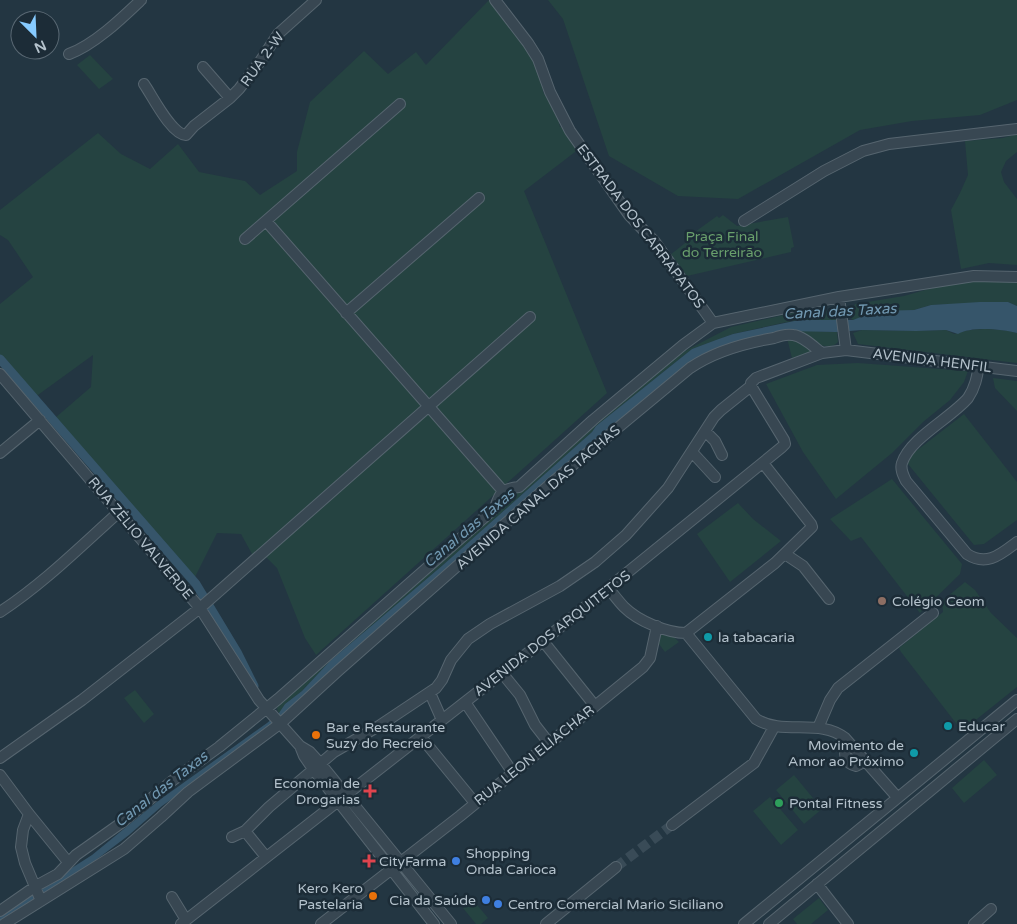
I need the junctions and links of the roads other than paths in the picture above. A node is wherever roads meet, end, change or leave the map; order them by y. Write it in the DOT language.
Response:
graph roads {
  1 [pos="140,0"];
  2 [pos="316,0"];
  3 [pos="495,0"];
  4 [pos="69,54"];
  5 [pos="203,68"];
  6 [pos="144,84"];
  7 [pos="230,98"];
  8 [pos="400,104"];
  9 [pos="1017,129"];
  10 [pos="478,198"];
  11 [pos="266,221"];
  12 [pos="744,221"];
  13 [pos="245,239"];
  14 [pos="1017,277"];
  15 [pos="839,297"];
  16 [pos="346,313"];
  17 [pos="530,317"];
  18 [pos="713,324"];
  19 [pos="846,350"];
  20 [pos="822,353"];
  21 [pos="979,365"];
  22 [pos="1017,371"];
  23 [pos="0,374"];
  24 [pos="751,386"];
  25 [pos="428,406"];
  26 [pos="40,420"];
  27 [pos="705,431"];
  28 [pos="692,452"];
  29 [pos="0,453"];
  30 [pos="722,454"];
  31 [pos="763,463"];
  32 [pos="715,477"];
  33 [pos="503,491"];
  34 [pos="119,512"];
  35 [pos="1017,542"];
  36 [pos="785,554"];
  37 [pos="609,588"];
  38 [pos="830,599"];
  39 [pos="200,608"];
  40 [pos="0,612"];
  41 [pos="933,612"];
  42 [pos="657,626"];
  43 [pos="686,633"];
  44 [pos="543,641"];
  45 [pos="502,673"];
  46 [pos="430,693"];
  47 [pos="1017,700"];
  48 [pos="465,702"];
  49 [pos="595,706"];
  50 [pos="267,710"];
  51 [pos="997,715"];
  52 [pos="1017,719"];
  53 [pos="442,720"];
  54 [pos="280,722"];
  55 [pos="774,727"];
  56 [pos="1008,727"];
  57 [pos="818,728"];
  58 [pos="420,737"];
  59 [pos="550,743"];
  60 [pos="0,758"];
  61 [pos="316,766"];
  62 [pos="513,773"];
  63 [pos="0,775"];
  64 [pos="897,797"];
  65 [pos="342,799"];
  66 [pos="475,803"];
  67 [pos="29,814"];
  68 [pos="672,825"];
  69 [pos="245,831"];
  70 [pos="232,836"];
  71 [pos="266,857"];
  72 [pos="68,862"];
  73 [pos="399,862"];
  74 [pos="616,867"];
  75 [pos="390,869"];
  76 [pos="817,884"];
  77 [pos="38,894"];
  78 [pos="779,895"];
  79 [pos="172,897"];
  80 [pos="790,907"];
  81 [pos="991,909"];
  82 [pos="0,911"];
  83 [pos="183,922"];
  84 [pos="4,924"];
  85 [pos="321,924"];
  86 [pos="434,924"];
  87 [pos="451,924"];
  88 [pos="546,924"];
  89 [pos="744,924"];
  90 [pos="769,924"];
  91 [pos="848,924"];
  92 [pos="974,924"];
  1 -- 4 [label="street"];
  2 -- 7 [label="street, RUA 2-W"];
  3 -- 18 [label="street, ESTRADA DOS CARRAPATOS"];
  5 -- 7 [label="street, RUA 2-W"];
  6 -- 7 [label="street, RUA 2-W"];
  8 -- 11 [label="street"];
  9 -- 12 [label="street"];
  10 -- 16 [label="street"];
  11 -- 13 [label="street"];
  11 -- 16 [label="street"];
  14 -- 15 [label="street"];
  15 -- 18 [label="street"];
  15 -- 19 [label="street"];
  16 -- 25 [label="street"];
  17 -- 25 [label="street"];
  18 -- 33 [label="street"];
  19 -- 20 [label="street"];
  19 -- 21 [label="street, AVENIDA HENFIL"];
  20 -- 24 [label="street"];
  20 -- 54 [label="street, AVENIDA CANAL DAS TACHAS"];
  21 -- 22 [label="street, AVENIDA HENFIL"];
  21 -- 35 [label="street"];
  23 -- 26 [label="street, RUA ZÉLIO VALVERDE"];
  24 -- 27 [label="street"];
  24 -- 31 [label="street, AVENIDA DOS ARQUITETOS"];
  25 -- 33 [label="street"];
  25 -- 39 [label="street"];
  26 -- 29 [label="street"];
  26 -- 34 [label="street, RUA ZÉLIO VALVERDE"];
  27 -- 28 [label="street"];
  27 -- 30 [label="street"];
  28 -- 32 [label="street"];
  28 -- 46 [label="street"];
  31 -- 36 [label="street"];
  31 -- 37 [label="street, AVENIDA DOS ARQUITETOS"];
  33 -- 50 [label="street"];
  34 -- 39 [label="street, RUA ZÉLIO VALVERDE"];
  34 -- 40 [label="street"];
  36 -- 38 [label="street"];
  36 -- 43 [label="street"];
  37 -- 42 [label="street"];
  37 -- 44 [label="street, AVENIDA DOS ARQUITETOS"];
  39 -- 50 [label="street, RUA ZÉLIO VALVERDE"];
  39 -- 60 [label="street"];
  41 -- 57 [label="street"];
  42 -- 43 [label="street"];
  42 -- 49 [label="street, RUA LEON ELIACHAR"];
  43 -- 55 [label="street"];
  44 -- 45 [label="street, AVENIDA DOS ARQUITETOS"];
  44 -- 49 [label="street"];
  45 -- 48 [label="street, AVENIDA DOS ARQUITETOS"];
  45 -- 59 [label="street"];
  46 -- 53 [label="street"];
  46 -- 61 [label="street"];
  47 -- 51 [label="street"];
  48 -- 53 [label="street, AVENIDA DOS ARQUITETOS"];
  48 -- 62 [label="street"];
  49 -- 59 [label="street, RUA LEON ELIACHAR"];
  50 -- 54 [label="street, RUA ZÉLIO VALVERDE"];
  50 -- 72 [label="street"];
  51 -- 56 [label="street"];
  51 -- 64 [label="street"];
  52 -- 56 [label="street"];
  53 -- 58 [label="street, AVENIDA DOS ARQUITETOS"];
  54 -- 61 [label="street, RUA ZÉLIO VALVERDE"];
  54 -- 77 [label="street, AVENIDA CANAL DAS TACHAS"];
  55 -- 57 [label="street"];
  55 -- 68 [label="street"];
  56 -- 76 [label="street"];
  57 -- 64 [label="street"];
  58 -- 65 [label="street, AVENIDA DOS ARQUITETOS"];
  58 -- 66 [label="street"];
  59 -- 62 [label="street, RUA LEON ELIACHAR"];
  61 -- 65 [label="street, RUA ZÉLIO VALVERDE"];
  61 -- 69 [label="street"];
  62 -- 66 [label="street, RUA LEON ELIACHAR"];
  63 -- 67 [label="street"];
  64 -- 78 [label="street"];
  65 -- 71 [label="street, AVENIDA DOS ARQUITETOS"];
  65 -- 73 [label="street"];
  65 -- 75 [label="street"];
  66 -- 73 [label="street, RUA LEON ELIACHAR"];
  67 -- 72 [label="street"];
  67 -- 77 [label="street"];
  69 -- 70 [label="street"];
  69 -- 71 [label="street"];
  71 -- 83 [label="street, AVENIDA DOS ARQUITETOS"];
  72 -- 77 [label="street"];
  73 -- 75 [label="street, RUA LEON ELIACHAR"];
  73 -- 87 [label="street"];
  74 -- 88 [label="street"];
  75 -- 85 [label="street, RUA LEON ELIACHAR"];
  75 -- 86 [label="street"];
  76 -- 80 [label="street"];
  76 -- 91 [label="street"];
  77 -- 82 [label="street"];
  77 -- 84 [label="street"];
  78 -- 80 [label="street"];
  78 -- 89 [label="street"];
  79 -- 83 [label="street"];
  80 -- 90 [label="street"];
  81 -- 92 [label="street"];
}
